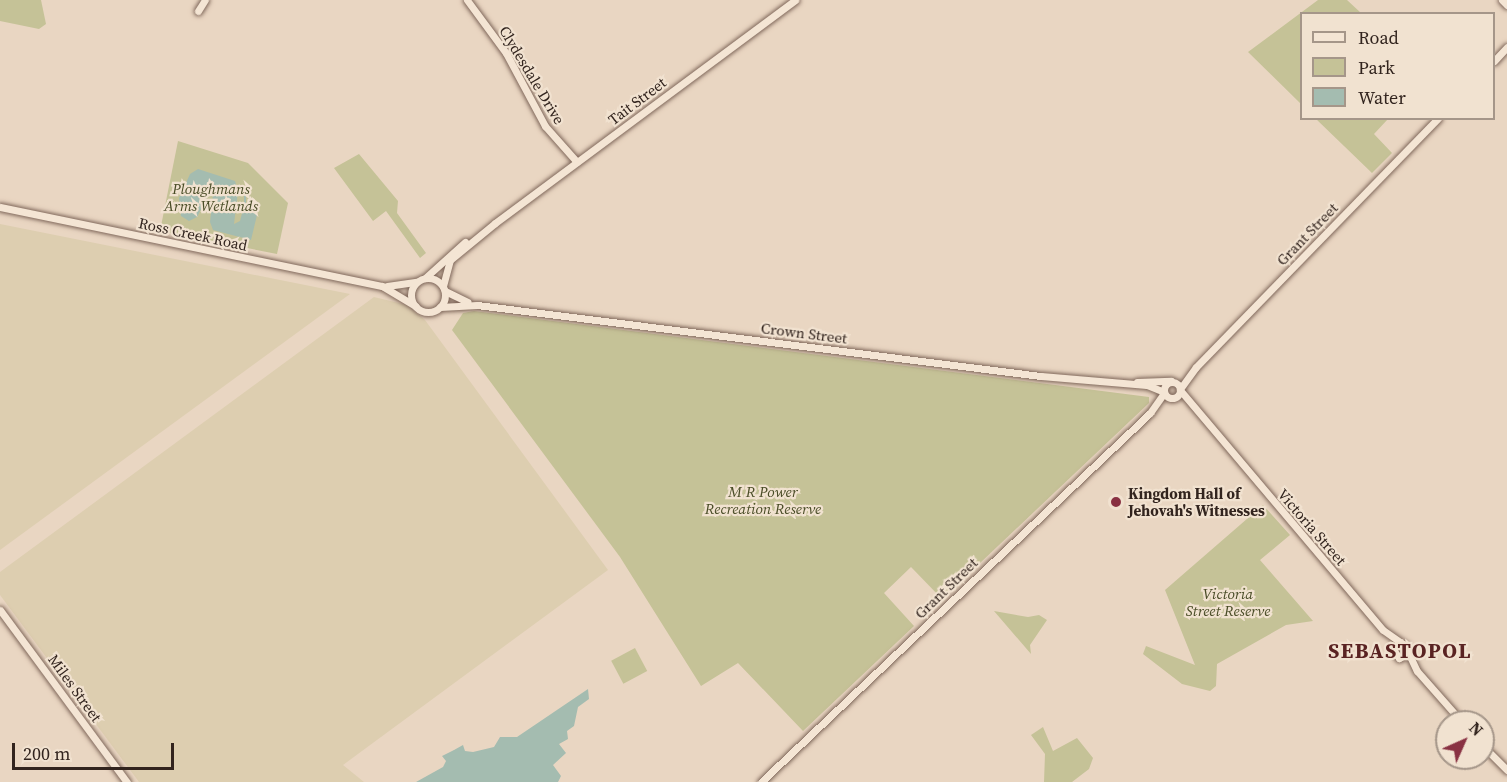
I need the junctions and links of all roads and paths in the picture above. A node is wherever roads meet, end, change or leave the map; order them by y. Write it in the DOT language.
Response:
graph roads {
  1 [pos="205,0"];
  2 [pos="467,0"];
  3 [pos="795,0"];
  4 [pos="1502,0"];
  5 [pos="1507,5"];
  6 [pos="198,11"];
  7 [pos="1507,47"];
  8 [pos="1495,60"];
  9 [pos="1436,120"];
  10 [pos="577,162"];
  11 [pos="0,207"];
  12 [pos="495,223"];
  13 [pos="420,280"];
  14 [pos="382,286"];
  15 [pos="444,288"];
  16 [pos="477,304"];
  17 [pos="415,306"];
  18 [pos="440,307"];
  19 [pos="1196,367"];
  20 [pos="1173,382"];
  21 [pos="1129,383"];
  22 [pos="1180,390"];
  23 [pos="1164,393"];
  24 [pos="1173,398"];
  25 [pos="1150,413"];
  26 [pos="1197,414"];
  27 [pos="0,610"];
  28 [pos="1383,630"];
  29 [pos="1401,643"];
  30 [pos="1393,649"];
  31 [pos="1408,651"];
  32 [pos="1400,658"];
  33 [pos="1417,671"];
  34 [pos="1451,710"];
  35 [pos="1495,758"];
  36 [pos="1507,770"];
  37 [pos="127,782"];
  38 [pos="761,782"];
  1 -- 6 [label="street"];
  2 -- 10 [label="street, Clydesdale Drive"];
  3 -- 10 [label="street, Tait Street"];
  4 -- 5 [label="street"];
  7 -- 8 [label="street"];
  9 -- 19 [label="street, Grant Street"];
  10 -- 12 [label="street, Tait Street"];
  11 -- 14 [label="street, Ross Creek Road"];
  12 -- 13 [label="street, Tait Street"];
  12 -- 15 [label="street, Tait Street"];
  13 -- 14 [label="street"];
  13 -- 15 [label="street"];
  13 -- 17 [label="street"];
  14 -- 17 [label="street"];
  15 -- 16 [label="street, Crown Street"];
  15 -- 18 [label="street"];
  16 -- 18 [label="street, Crown Street"];
  16 -- 21 [label="street, Crown Street"];
  17 -- 18 [label="street"];
  19 -- 20 [label="street, Grant Street"];
  19 -- 22 [label="street, Grant Street"];
  20 -- 21 [label="street, Crown Street"];
  20 -- 22 [label="street, Victoria Street"];
  20 -- 23 [label="street, Grant Street"];
  21 -- 23 [label="street, Crown Street"];
  22 -- 24 [label="street, Grant Street"];
  22 -- 26 [label="street, Victoria Street"];
  23 -- 24 [label="street, Victoria Street"];
  23 -- 25 [label="street, Grant Street"];
  24 -- 25 [label="street, Grant Street"];
  24 -- 26 [label="street, Victoria Street"];
  25 -- 38 [label="street, Grant Street"];
  26 -- 28 [label="street, Victoria Street"];
  27 -- 37 [label="street, Miles Street"];
  28 -- 29 [label="street, Victoria Street"];
  28 -- 30 [label="street, Victoria Street"];
  29 -- 30 [label="street"];
  29 -- 31 [label="street, Victoria Street"];
  30 -- 32 [label="street, Victoria Street"];
  31 -- 32 [label="street"];
  31 -- 33 [label="street"];
  32 -- 33 [label="street"];
  33 -- 34 [label="street"];
  35 -- 36 [label="street"];
}
